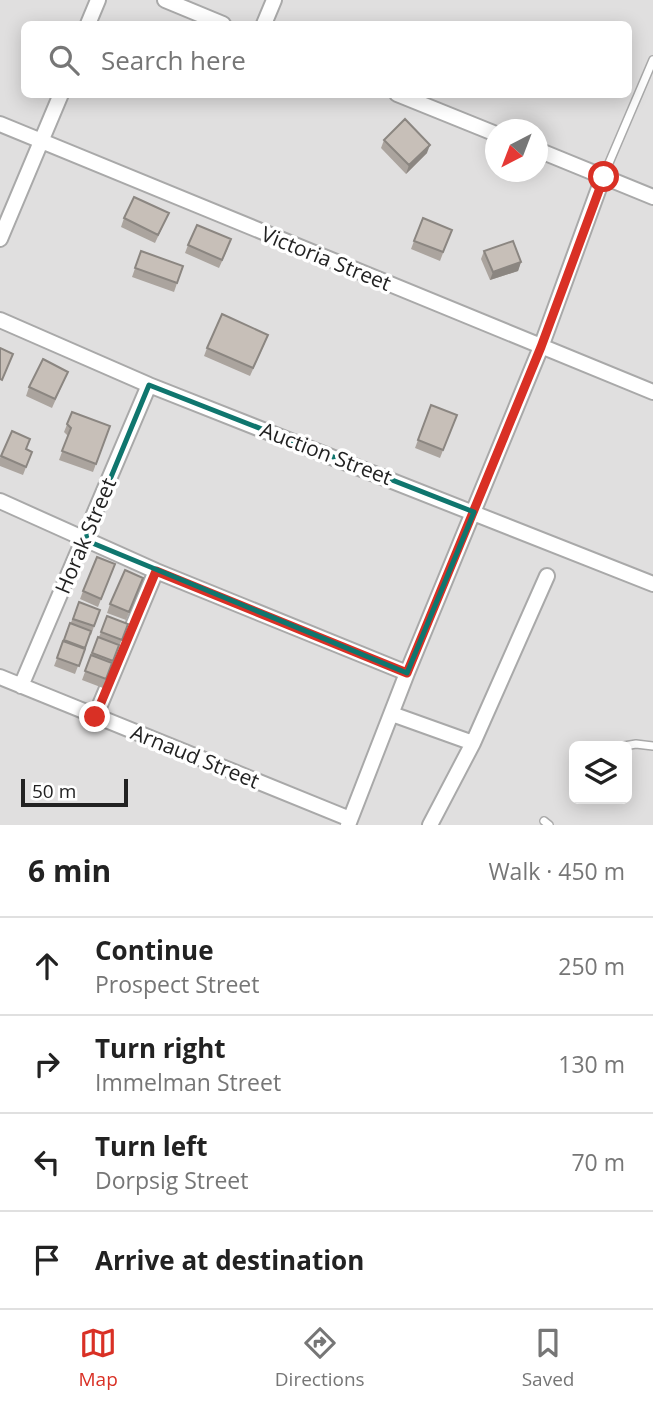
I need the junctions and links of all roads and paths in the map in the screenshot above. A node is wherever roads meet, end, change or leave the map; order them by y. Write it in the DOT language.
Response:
graph roads {
  1 [pos="98,0"];
  2 [pos="165,0"];
  3 [pos="274,0"];
  4 [pos="89,21"];
  5 [pos="216,21"];
  6 [pos="265,21"];
  7 [pos="653,60"];
  8 [pos="59,98"];
  9 [pos="407,98"];
  10 [pos="0,124"];
  11 [pos="485,130"];
  12 [pos="42,141"];
  13 [pos="548,154"];
  14 [pos="604,177"];
  15 [pos="653,197"];
  16 [pos="0,239"];
  17 [pos="0,320"];
  18 [pos="541,347"];
  19 [pos="149,385"];
  20 [pos="653,392"];
  21 [pos="0,501"];
  22 [pos="474,512"];
  23 [pos="85,540"];
  24 [pos="156,571"];
  25 [pos="547,576"];
  26 [pos="653,584"];
  27 [pos="407,673"];
  28 [pos="0,677"];
  29 [pos="21,686"];
  30 [pos="391,713"];
  31 [pos="95,717"];
  32 [pos="473,743"];
  33 [pos="632,745"];
  34 [pos="653,746"];
  35 [pos="349,822"];
  36 [pos="430,825"];
  1 -- 4 [label="street"];
  2 -- 5 [label="street"];
  3 -- 6 [label="street"];
  7 -- 14 [label="lane"];
  8 -- 12 [label="street"];
  9 -- 11 [label="street"];
  10 -- 12 [label="street, Victoria Street"];
  12 -- 16 [label="street"];
  12 -- 18 [label="street, Victoria Street"];
  13 -- 14 [label="street"];
  14 -- 15 [label="street"];
  14 -- 18 [label="street"];
  17 -- 19 [label="street, Auction Street"];
  18 -- 20 [label="street, Victoria Street"];
  18 -- 22 [label="street"];
  19 -- 22 [label="street, Auction Street"];
  19 -- 23 [label="street, Horak Street"];
  21 -- 23 [label="street"];
  22 -- 26 [label="street, Auction Street"];
  22 -- 27 [label="street"];
  23 -- 24 [label="street"];
  23 -- 29 [label="street, Horak Street"];
  24 -- 27 [label="street"];
  24 -- 31 [label="street"];
  25 -- 32 [label="street"];
  27 -- 30 [label="street"];
  28 -- 29 [label="street, Arnaud Street"];
  29 -- 31 [label="street, Arnaud Street"];
  30 -- 32 [label="street"];
  30 -- 35 [label="street"];
  31 -- 35 [label="street, Arnaud Street"];
  32 -- 36 [label="street"];
  33 -- 34 [label="lane"];
}
